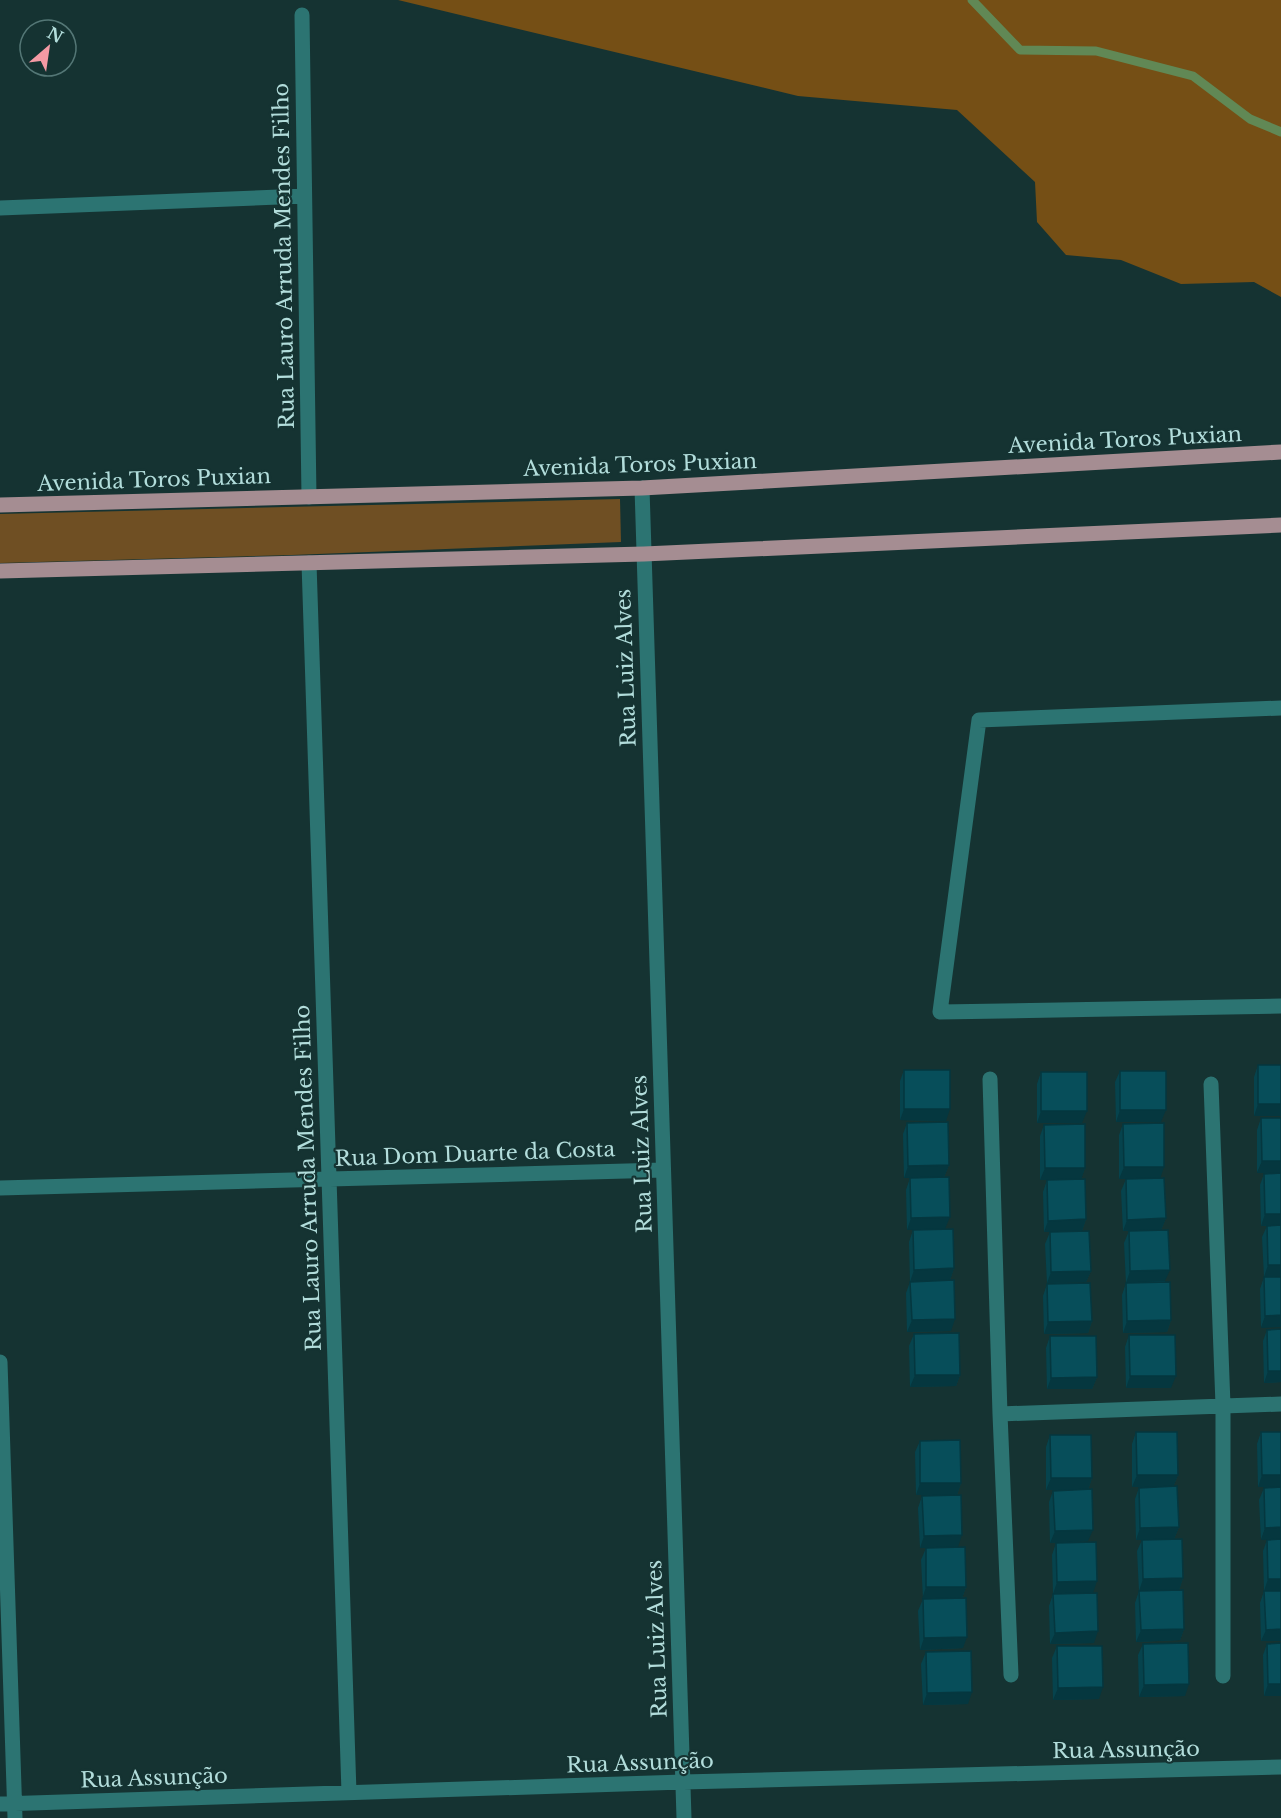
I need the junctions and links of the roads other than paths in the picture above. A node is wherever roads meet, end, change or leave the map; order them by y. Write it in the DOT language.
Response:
graph roads {
  1 [pos="302,15"];
  2 [pos="304,196"];
  3 [pos="0,208"];
  4 [pos="1281,452"];
  5 [pos="642,488"];
  6 [pos="309,497"];
  7 [pos="0,505"];
  8 [pos="1281,525"];
  9 [pos="644,554"];
  10 [pos="309,563"];
  11 [pos="0,571"];
  12 [pos="1281,708"];
  13 [pos="1281,1006"];
  14 [pos="990,1079"];
  15 [pos="1211,1084"];
  16 [pos="663,1170"];
  17 [pos="330,1179"];
  18 [pos="0,1188"];
  19 [pos="0,1362"];
  20 [pos="1281,1404"];
  21 [pos="1223,1405"];
  22 [pos="1000,1414"];
  23 [pos="1011,1675"];
  24 [pos="1223,1676"];
  25 [pos="1281,1767"];
  26 [pos="683,1782"];
  27 [pos="349,1792"];
  28 [pos="10,1808"];
  29 [pos="684,1818"];
  1 -- 2 [label="street, Rua Lauro Arruda Mendes Filho"];
  2 -- 3 [label="street"];
  2 -- 6 [label="street, Rua Lauro Arruda Mendes Filho"];
  4 -- 5 [label="main road, Avenida Toros Puxian"];
  5 -- 6 [label="main road, Avenida Toros Puxian"];
  5 -- 9 [label="street, Rua Luiz Alves"];
  6 -- 7 [label="main road, Avenida Toros Puxian"];
  8 -- 9 [label="main road"];
  9 -- 10 [label="main road"];
  9 -- 16 [label="street, Rua Luiz Alves"];
  10 -- 11 [label="main road"];
  10 -- 17 [label="street, Rua Lauro Arruda Mendes Filho"];
  12 -- 13 [label="street"];
  14 -- 22 [label="street"];
  15 -- 21 [label="street"];
  16 -- 17 [label="street, Rua Dom Duarte da Costa"];
  16 -- 26 [label="street, Rua Luiz Alves"];
  17 -- 18 [label="street, Rua Dom Duarte da Costa"];
  17 -- 27 [label="street, Rua Lauro Arruda Mendes Filho"];
  19 -- 28 [label="street"];
  20 -- 21 [label="street"];
  21 -- 22 [label="street"];
  21 -- 24 [label="street"];
  22 -- 23 [label="street"];
  25 -- 26 [label="street, Rua Assunção"];
  26 -- 27 [label="street, Rua Assunção"];
  26 -- 29 [label="street, Rua Luiz Alves"];
  27 -- 28 [label="street, Rua Assunção"];
}
